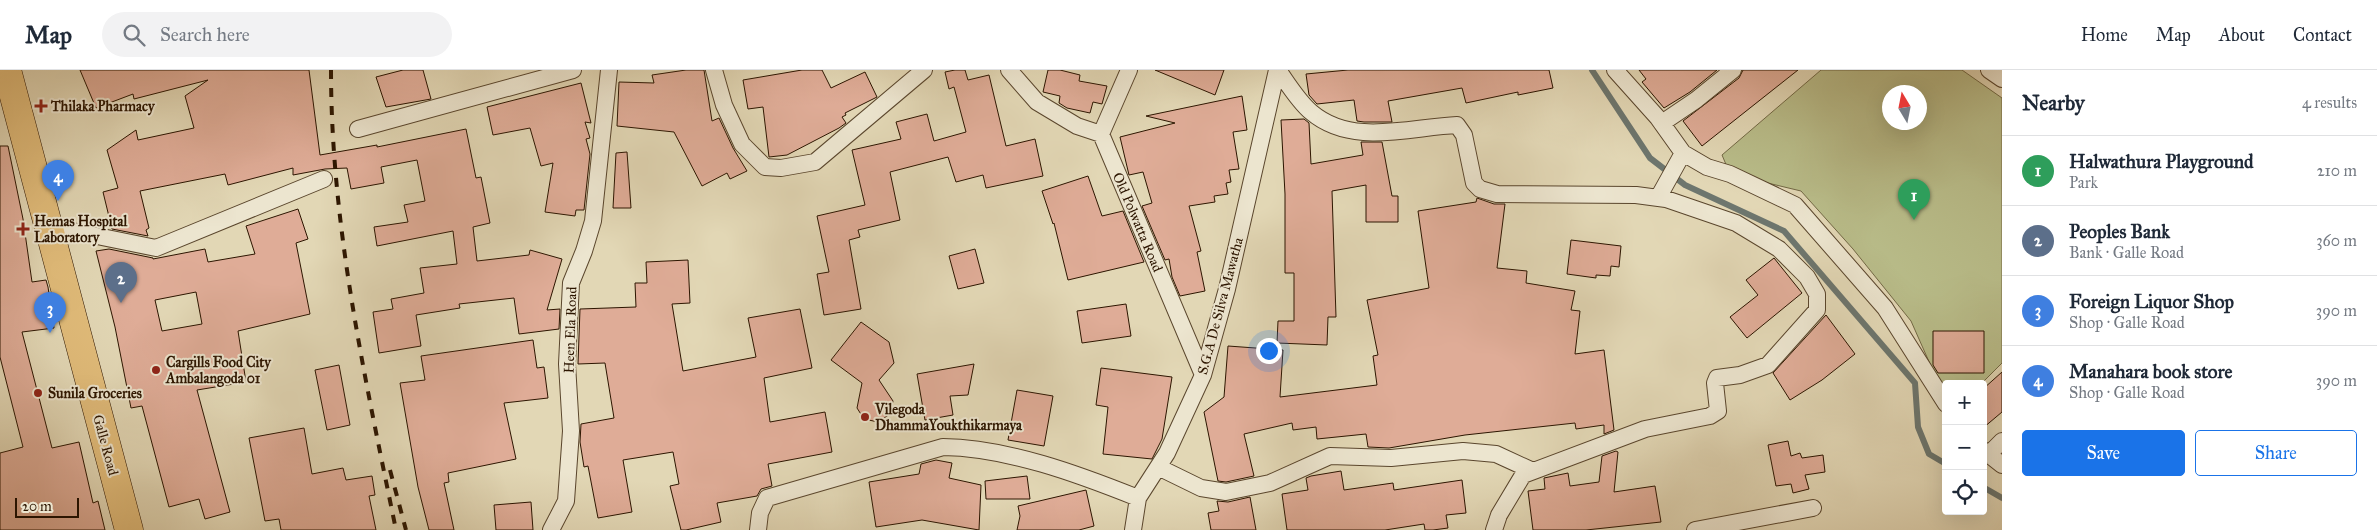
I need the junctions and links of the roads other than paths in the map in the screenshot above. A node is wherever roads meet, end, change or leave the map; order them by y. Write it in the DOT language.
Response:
graph roads {
  1 [pos="7,70"];
  2 [pos="573,70"];
  3 [pos="609,70"];
  4 [pos="714,70"];
  5 [pos="924,70"];
  6 [pos="1009,70"];
  7 [pos="1129,70"];
  8 [pos="1278,70"];
  9 [pos="1615,70"];
  10 [pos="1733,70"];
  11 [pos="1989,70"];
  12 [pos="2002,79"];
  13 [pos="1662,123"];
  14 [pos="358,129"];
  15 [pos="1101,134"];
  16 [pos="1683,153"];
  17 [pos="324,179"];
  18 [pos="1658,198"];
  19 [pos="48,226"];
  20 [pos="1203,375"];
  21 [pos="1942,398"];
  22 [pos="2002,441"];
  23 [pos="1987,451"];
  24 [pos="1987,453"];
  25 [pos="2002,465"];
  26 [pos="1158,467"];
  27 [pos="1533,471"];
  28 [pos="1138,498"];
  29 [pos="1813,508"];
  30 [pos="129,530"];
  31 [pos="551,530"];
  32 [pos="758,530"];
  33 [pos="1132,530"];
  34 [pos="1494,530"];
  35 [pos="1695,530"];
  1 -- 19 [label="highway, Galle Road"];
  2 -- 14 [label="street"];
  3 -- 31 [label="street, Heen Ela Road"];
  4 -- 5 [label="street"];
  6 -- 15 [label="street"];
  7 -- 15 [label="street"];
  8 -- 18 [label="street"];
  8 -- 20 [label="street, S.G.A De Silva Mawatha"];
  9 -- 13 [label="street"];
  10 -- 13 [label="street"];
  11 -- 12 [label="street"];
  13 -- 16 [label="street"];
  15 -- 20 [label="street, Old Polwatta Road"];
  16 -- 18 [label="street"];
  16 -- 21 [label="street"];
  17 -- 19 [label="street"];
  18 -- 27 [label="street"];
  19 -- 30 [label="highway, Galle Road"];
  20 -- 26 [label="street, S.G.A De Silva Mawatha"];
  22 -- 23 [label="street"];
  24 -- 25 [label="street"];
  26 -- 27 [label="street"];
  26 -- 28 [label="street, S.G.A De Silva Mawatha"];
  27 -- 34 [label="street"];
  28 -- 32 [label="street"];
  28 -- 33 [label="street, S.G.A De Silva Mawatha"];
  29 -- 35 [label="street"];
}
